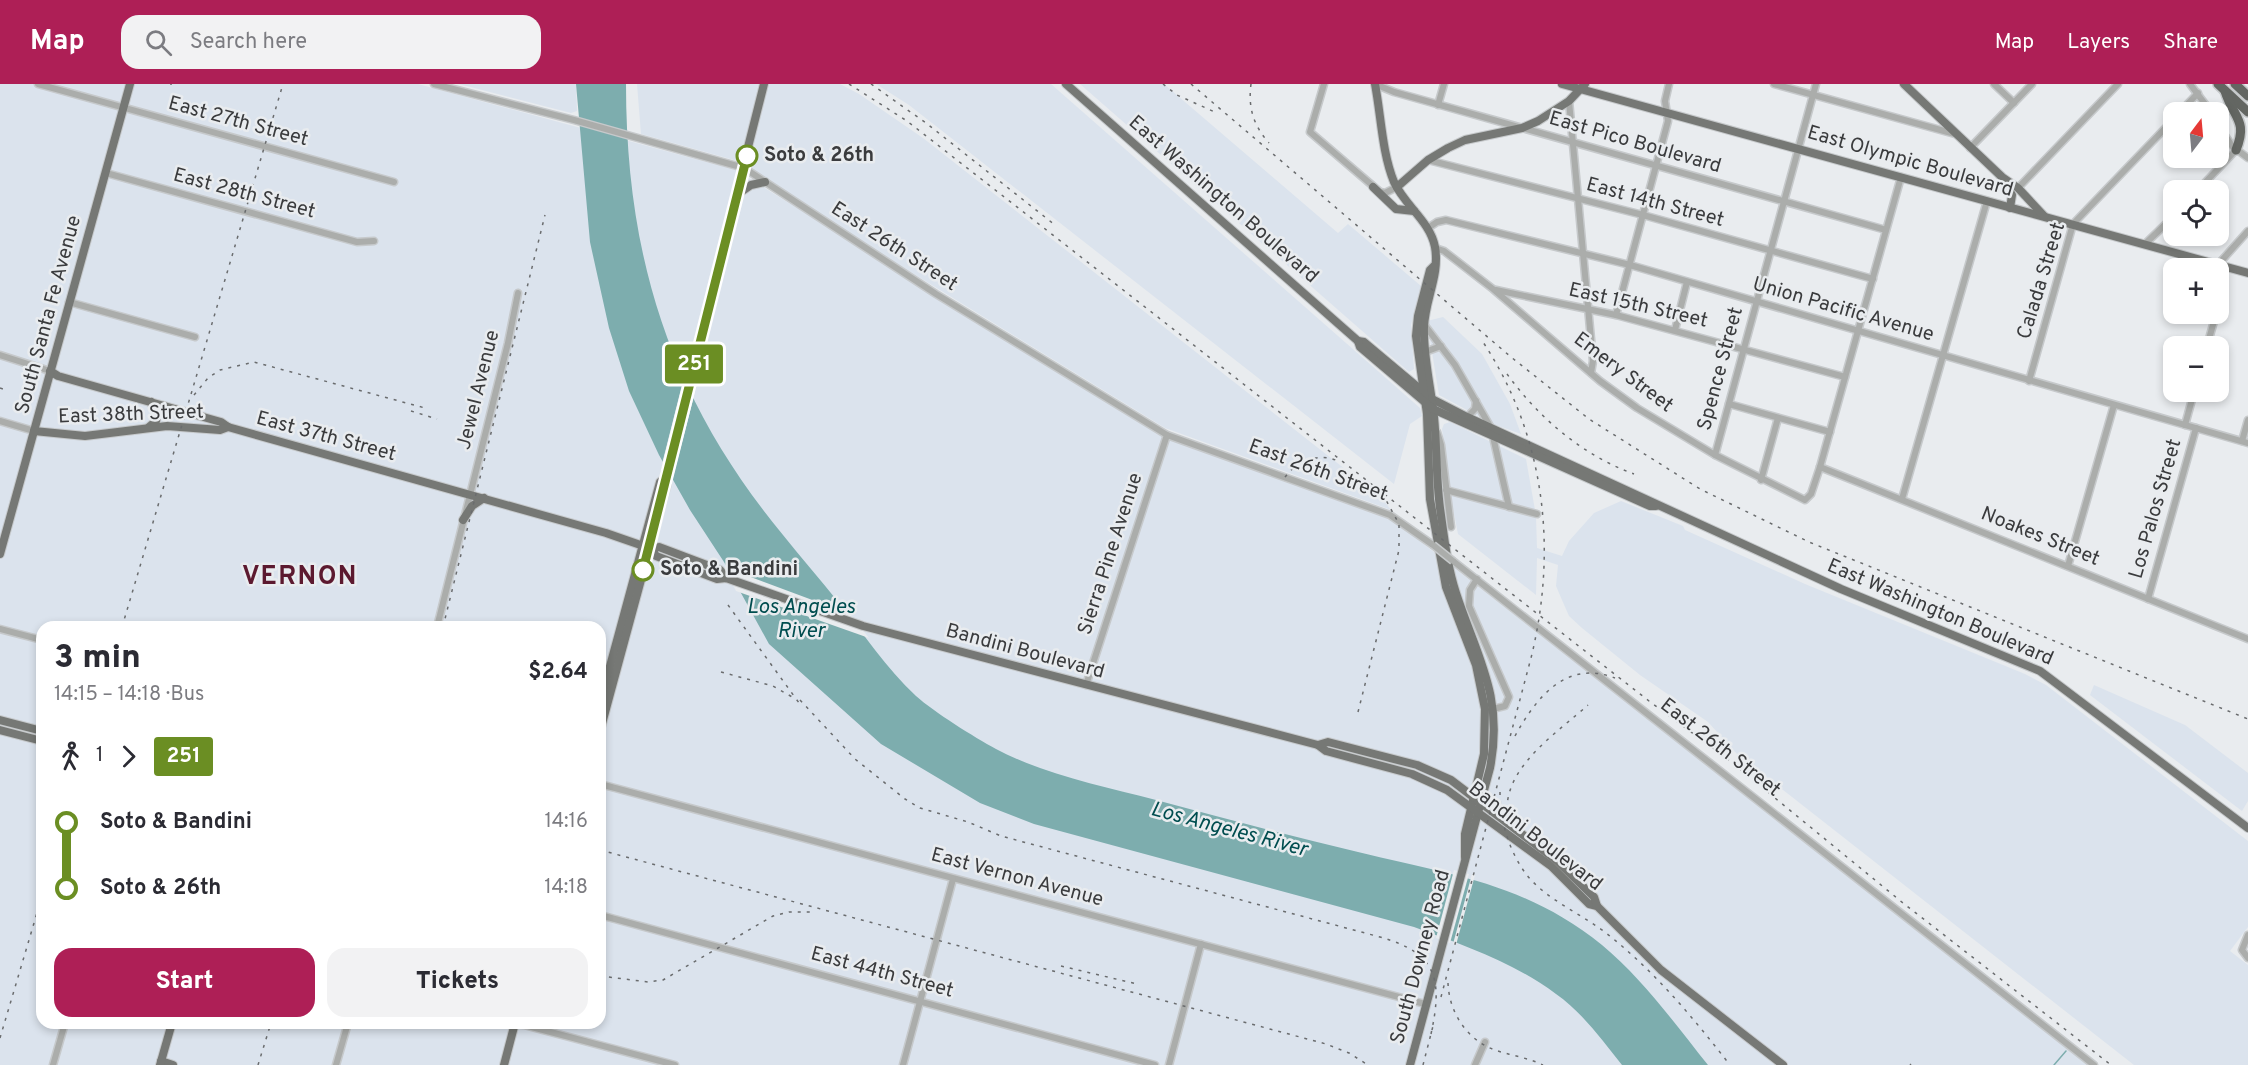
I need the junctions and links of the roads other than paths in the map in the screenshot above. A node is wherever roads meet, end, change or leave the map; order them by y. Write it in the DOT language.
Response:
graph roads {
  1 [pos="39,84"];
  2 [pos="130,84"];
  3 [pos="434,84"];
  4 [pos="764,84"];
  5 [pos="1066,84"];
  6 [pos="1324,84"];
  7 [pos="1375,84"];
  8 [pos="1444,84"];
  9 [pos="1562,84"];
  10 [pos="1669,84"];
  11 [pos="1774,84"];
  12 [pos="1816,84"];
  13 [pos="1904,84"];
  14 [pos="1994,84"];
  15 [pos="2032,84"];
  16 [pos="2118,84"];
  17 [pos="2190,84"];
  18 [pos="2218,84"];
  19 [pos="2237,84"];
  20 [pos="1583,86"];
  21 [pos="2248,90"];
  22 [pos="2225,91"];
  23 [pos="2199,93"];
  24 [pos="1812,95"];
  25 [pos="2248,96"];
  26 [pos="1569,101"];
  27 [pos="2190,102"];
  28 [pos="2205,102"];
  29 [pos="2014,103"];
  30 [pos="1438,105"];
  31 [pos="123,108"];
  32 [pos="1667,112"];
  33 [pos="2248,112"];
  34 [pos="1522,128"];
  35 [pos="2163,130"];
  36 [pos="1955,134"];
  37 [pos="2229,140"];
  38 [pos="2248,141"];
  39 [pos="1573,142"];
  40 [pos="1798,148"];
  41 [pos="1970,148"];
  42 [pos="2236,150"];
  43 [pos="2248,158"];
  44 [pos="1428,160"];
  45 [pos="1656,166"];
  46 [pos="744,168"];
  47 [pos="106,172"];
  48 [pos="1902,177"];
  49 [pos="2002,177"];
  50 [pos="2208,180"];
  51 [pos="394,182"];
  52 [pos="765,182"];
  53 [pos="1374,187"];
  54 [pos="1397,188"];
  55 [pos="2018,188"];
  56 [pos="738,194"];
  57 [pos="1578,200"];
  58 [pos="1783,201"];
  59 [pos="1987,201"];
  60 [pos="2010,208"];
  61 [pos="1414,211"];
  62 [pos="1643,215"];
  63 [pos="2044,216"];
  64 [pos="2073,224"];
  65 [pos="2163,227"];
  66 [pos="1428,228"];
  67 [pos="1886,230"];
  68 [pos="2248,231"];
  69 [pos="374,241"];
  70 [pos="2145,244"];
  71 [pos="1435,248"];
  72 [pos="1770,251"];
  73 [pos="1582,253"];
  74 [pos="2190,258"];
  75 [pos="2223,258"];
  76 [pos="1630,265"];
  77 [pos="2229,269"];
  78 [pos="2248,273"];
  79 [pos="1873,279"];
  80 [pos="1687,282"];
  81 [pos="1493,289"];
  82 [pos="518,292"];
  83 [pos="1756,301"];
  84 [pos="69,302"];
  85 [pos="1588,311"];
  86 [pos="1616,315"];
  87 [pos="1421,323"];
  88 [pos="1675,330"];
  89 [pos="1858,331"];
  90 [pos="195,337"];
  91 [pos="1358,341"];
  92 [pos="1441,346"];
  93 [pos="1744,349"];
  94 [pos="1425,352"];
  95 [pos="0,355"];
  96 [pos="1943,356"];
  97 [pos="1420,366"];
  98 [pos="1398,370"];
  99 [pos="50,371"];
  100 [pos="1591,374"];
  101 [pos="1845,377"];
  102 [pos="2029,381"];
  103 [pos="1424,392"];
  104 [pos="1429,401"];
  105 [pos="1476,401"];
  106 [pos="150,402"];
  107 [pos="2191,402"];
  108 [pos="1729,404"];
  109 [pos="2114,405"];
  110 [pos="1433,409"];
  111 [pos="1467,417"];
  112 [pos="1778,418"];
  113 [pos="1453,419"];
  114 [pos="2248,420"];
  115 [pos="0,421"];
  116 [pos="2185,425"];
  117 [pos="148,428"];
  118 [pos="228,428"];
  119 [pos="2196,428"];
  120 [pos="1435,429"];
  121 [pos="34,431"];
  122 [pos="1492,432"];
  123 [pos="1830,432"];
  124 [pos="1167,435"];
  125 [pos="2245,442"];
  126 [pos="1715,455"];
  127 [pos="1820,467"];
  128 [pos="1761,480"];
  129 [pos="1446,490"];
  130 [pos="470,494"];
  131 [pos="485,498"];
  132 [pos="1902,499"];
  133 [pos="1509,507"];
  134 [pos="1538,514"];
  135 [pos="463,520"];
  136 [pos="1451,527"];
  137 [pos="647,547"];
  138 [pos="0,554"];
  139 [pos="2068,566"];
  140 [pos="1477,579"];
  141 [pos="1488,587"];
  142 [pos="1469,592"];
  143 [pos="2148,599"];
  144 [pos="438,621"];
  145 [pos="0,629"];
  146 [pos="36,638"];
  147 [pos="2248,639"];
  148 [pos="1086,685"];
  149 [pos="608,687"];
  150 [pos="606,691"];
  151 [pos="606,698"];
  152 [pos="1493,709"];
  153 [pos="0,720"];
  154 [pos="0,729"];
  155 [pos="36,729"];
  156 [pos="36,739"];
  157 [pos="606,786"];
  158 [pos="1476,805"];
  159 [pos="1488,819"];
  160 [pos="2248,828"];
  161 [pos="1474,830"];
  162 [pos="1465,856"];
  163 [pos="953,879"];
  164 [pos="1597,906"];
  165 [pos="606,917"];
  166 [pos="2248,935"];
  167 [pos="1201,944"];
  168 [pos="2248,958"];
  169 [pos="921,1000"];
  170 [pos="1425,1004"];
  171 [pos="63,1029"];
  172 [pos="170,1029"];
  173 [pos="346,1029"];
  174 [pos="514,1029"];
  175 [pos="535,1029"];
  176 [pos="1485,1042"];
  177 [pos="160,1063"];
  178 [pos="53,1065"];
  179 [pos="173,1065"];
  180 [pos="336,1065"];
  181 [pos="504,1065"];
  182 [pos="675,1065"];
  183 [pos="903,1065"];
  184 [pos="1155,1065"];
  185 [pos="1168,1065"];
  186 [pos="1410,1065"];
  187 [pos="1475,1065"];
  188 [pos="1783,1065"];
  189 [pos="2094,1065"];
  1 -- 31 [label="street, East 27th Street"];
  2 -- 31 [label="main road, South Santa Fe Avenue"];
  3 -- 46 [label="street, East 26th Street"];
  4 -- 46 [label="main road"];
  5 -- 91 [label="main road, East Washington Boulevard"];
  6 -- 53 [label="street"];
  7 -- 30 [label="street, East Pico Boulevard"];
  7 -- 54 [label="main road"];
  8 -- 30 [label="street"];
  9 -- 20 [label="main road, East Olympic Boulevard"];
  10 -- 32 [label="street"];
  11 -- 24 [label="street"];
  12 -- 24 [label="street, Spence Street"];
  13 -- 36 [label="main road"];
  14 -- 29 [label="street"];
  15 -- 29 [label="street"];
  16 -- 55 [label="street"];
  17 -- 23 [label="street"];
  18 -- 22 [label="highway"];
  19 -- 21 [label="highway"];
  19 -- 25 [label="highway"];
  20 -- 26 [label="main road"];
  20 -- 32 [label="main road, East Olympic Boulevard"];
  22 -- 33 [label="highway"];
  22 -- 42 [label="highway"];
  23 -- 27 [label="street"];
  23 -- 28 [label="street"];
  24 -- 36 [label="street"];
  24 -- 40 [label="street, Spence Street"];
  26 -- 34 [label="main road"];
  26 -- 39 [label="street"];
  29 -- 41 [label="street"];
  30 -- 34 [label="street, East Pico Boulevard"];
  31 -- 47 [label="main road, South Santa Fe Avenue"];
  31 -- 51 [label="street, East 27th Street"];
  32 -- 40 [label="main road, East Olympic Boulevard"];
  32 -- 45 [label="street"];
  34 -- 39 [label="street, East Pico Boulevard"];
  34 -- 44 [label="main road"];
  35 -- 64 [label="street, Calada Street"];
  36 -- 41 [label="main road"];
  37 -- 42 [label="street"];
  38 -- 42 [label="highway"];
  39 -- 45 [label="street, East Pico Boulevard"];
  39 -- 57 [label="street"];
  40 -- 48 [label="main road, East Olympic Boulevard"];
  40 -- 58 [label="street, Spence Street"];
  41 -- 49 [label="main road"];
  42 -- 43 [label="street"];
  42 -- 50 [label="street"];
  44 -- 54 [label="main road"];
  44 -- 57 [label="street, East 14th Street"];
  45 -- 58 [label="street, East Pico Boulevard"];
  45 -- 62 [label="street"];
  46 -- 52 [label="street, East 26th Street"];
  46 -- 56 [label="main road"];
  47 -- 69 [label="street, East 28th Street"];
  47 -- 84 [label="main road, South Santa Fe Avenue"];
  48 -- 59 [label="main road, East Olympic Boulevard"];
  48 -- 67 [label="street"];
  49 -- 55 [label="main road"];
  49 -- 60 [label="main road"];
  52 -- 56 [label="main road"];
  52 -- 124 [label="street, East 26th Street"];
  53 -- 54 [label="street"];
  53 -- 61 [label="main road"];
  54 -- 61 [label="main road"];
  55 -- 63 [label="main road"];
  56 -- 137 [label="main road"];
  57 -- 62 [label="street, East 14th Street"];
  57 -- 73 [label="street"];
  58 -- 67 [label="street, East Pico Boulevard"];
  58 -- 72 [label="street, Spence Street"];
  59 -- 60 [label="main road, East Olympic Boulevard"];
  59 -- 96 [label="street"];
  60 -- 63 [label="main road, East Olympic Boulevard"];
  61 -- 66 [label="main road"];
  62 -- 72 [label="street, East 14th Street"];
  62 -- 76 [label="street"];
  63 -- 64 [label="main road, East Olympic Boulevard"];
  64 -- 70 [label="main road, East Olympic Boulevard"];
  64 -- 102 [label="street, Calada Street"];
  65 -- 70 [label="street"];
  66 -- 71 [label="main road"];
  66 -- 73 [label="street, Union Pacific Avenue"];
  67 -- 79 [label="street"];
  68 -- 75 [label="street"];
  70 -- 74 [label="main road, East Olympic Boulevard"];
  71 -- 81 [label="street, Emery Street"];
  71 -- 87 [label="main road"];
  72 -- 79 [label="street, East 14th Street"];
  72 -- 83 [label="street, Spence Street"];
  73 -- 76 [label="street, Union Pacific Avenue"];
  73 -- 85 [label="street"];
  76 -- 80 [label="street, Union Pacific Avenue"];
  76 -- 86 [label="street"];
  77 -- 78 [label="main road, East Olympic Boulevard"];
  79 -- 89 [label="street"];
  80 -- 83 [label="street, Union Pacific Avenue"];
  80 -- 88 [label="street"];
  81 -- 85 [label="street, East 15th Street"];
  81 -- 100 [label="street, Emery Street"];
  82 -- 130 [label="street, Jewel Avenue"];
  83 -- 89 [label="street, Union Pacific Avenue"];
  83 -- 93 [label="street, Spence Street"];
  84 -- 90 [label="street"];
  84 -- 99 [label="main road, South Santa Fe Avenue"];
  85 -- 86 [label="street, East 15th Street"];
  85 -- 100 [label="street"];
  86 -- 88 [label="street, East 15th Street"];
  87 -- 92 [label="street"];
  87 -- 94 [label="main road"];
  87 -- 97 [label="main road, South Downey Road"];
  88 -- 93 [label="street, East 15th Street"];
  89 -- 96 [label="street, Union Pacific Avenue"];
  89 -- 101 [label="street"];
  91 -- 98 [label="main road, East Washington Boulevard"];
  91 -- 104 [label="main road, East Washington Boulevard"];
  92 -- 94 [label="street"];
  92 -- 105 [label="street"];
  93 -- 101 [label="street, East 15th Street"];
  93 -- 108 [label="street, Spence Street"];
  94 -- 104 [label="main road"];
  95 -- 99 [label="street, East 37th Street"];
  96 -- 102 [label="street, Union Pacific Avenue"];
  96 -- 132 [label="street"];
  97 -- 98 [label="main road"];
  97 -- 103 [label="main road, South Downey Road"];
  98 -- 103 [label="main road, East Washington Boulevard"];
  99 -- 106 [label="main road, East 37th Street"];
  99 -- 121 [label="main road, South Santa Fe Avenue"];
  100 -- 126 [label="street, Emery Street"];
  101 -- 123 [label="street"];
  102 -- 109 [label="street, Union Pacific Avenue"];
  103 -- 104 [label="main road, South Downey Road"];
  104 -- 110 [label="main road, East Washington Boulevard"];
  104 -- 111 [label="main road, East Washington Boulevard"];
  104 -- 158 [label="main road, South Downey Road"];
  105 -- 111 [label="street"];
  105 -- 122 [label="street"];
  106 -- 117 [label="main road"];
  106 -- 118 [label="main road, East 37th Street"];
  107 -- 116 [label="street, Los Palos Street"];
  108 -- 112 [label="street"];
  108 -- 126 [label="street, Spence Street"];
  109 -- 116 [label="street, Union Pacific Avenue"];
  109 -- 139 [label="street"];
  110 -- 113 [label="main road, East Washington Boulevard"];
  110 -- 120 [label="main road, South Downey Road"];
  111 -- 122 [label="main road, East Washington Boulevard"];
  112 -- 123 [label="street"];
  112 -- 128 [label="street"];
  113 -- 120 [label="main road"];
  113 -- 122 [label="main road, East Washington Boulevard"];
  114 -- 125 [label="street"];
  115 -- 121 [label="street, East 38th Street"];
  116 -- 119 [label="street, Union Pacific Avenue"];
  117 -- 118 [label="main road, East 38th Street"];
  117 -- 121 [label="main road, East 38th Street"];
  118 -- 130 [label="main road, East 37th Street"];
  119 -- 125 [label="street, Union Pacific Avenue"];
  119 -- 143 [label="street, Los Palos Street"];
  120 -- 129 [label="street"];
  120 -- 152 [label="main road, South Downey Road"];
  121 -- 138 [label="main road, South Santa Fe Avenue"];
  122 -- 133 [label="street"];
  122 -- 160 [label="main road, East Washington Boulevard"];
  123 -- 127 [label="street"];
  124 -- 140 [label="street, East 26th Street, bridge"];
  124 -- 148 [label="street, Sierra Pine Avenue"];
  126 -- 128 [label="street, Emery Street"];
  127 -- 128 [label="street, Emery Street"];
  127 -- 132 [label="street, Noakes Street"];
  129 -- 133 [label="street"];
  129 -- 136 [label="street"];
  130 -- 131 [label="main road, East 37th Street"];
  130 -- 135 [label="street, Jewel Avenue"];
  131 -- 135 [label="main road"];
  131 -- 137 [label="main road, East 37th Street"];
  132 -- 139 [label="street, Noakes Street"];
  133 -- 134 [label="street"];
  135 -- 144 [label="street, Jewel Avenue"];
  137 -- 148 [label="main road, Bandini Boulevard"];
  137 -- 149 [label="main road"];
  139 -- 143 [label="street, Noakes Street"];
  140 -- 141 [label="street, East 26th Street"];
  140 -- 142 [label="street"];
  141 -- 142 [label="street"];
  141 -- 189 [label="street, East 26th Street"];
  142 -- 152 [label="street"];
  143 -- 147 [label="street, Noakes Street"];
  145 -- 146 [label="street"];
  148 -- 158 [label="main road, Bandini Boulevard"];
  149 -- 150 [label="main road"];
  149 -- 151 [label="main road"];
  152 -- 158 [label="main road, South Downey Road"];
  153 -- 155 [label="main road"];
  154 -- 156 [label="main road"];
  157 -- 163 [label="street, East Vernon Avenue"];
  158 -- 159 [label="main road, Bandini Boulevard"];
  158 -- 161 [label="main road, South Downey Road"];
  158 -- 162 [label="main road, South Downey Road"];
  158 -- 164 [label="main road, Bandini Boulevard"];
  159 -- 161 [label="main road"];
  159 -- 164 [label="main road, Bandini Boulevard"];
  161 -- 162 [label="main road, South Downey Road"];
  162 -- 170 [label="main road, South Downey Road"];
  163 -- 167 [label="street, East Vernon Avenue"];
  163 -- 169 [label="street"];
  164 -- 188 [label="main road, Bandini Boulevard"];
  165 -- 169 [label="street, East 44th Street"];
  166 -- 168 [label="street"];
  167 -- 170 [label="street, East Vernon Avenue"];
  167 -- 185 [label="street"];
  169 -- 183 [label="street"];
  169 -- 184 [label="street, East 44th Street"];
  170 -- 186 [label="main road, South Downey Road"];
  171 -- 178 [label="street"];
  172 -- 177 [label="main road"];
  173 -- 180 [label="street"];
  174 -- 181 [label="main road"];
  175 -- 182 [label="street"];
  176 -- 187 [label="street"];
  177 -- 179 [label="main road"];
}
